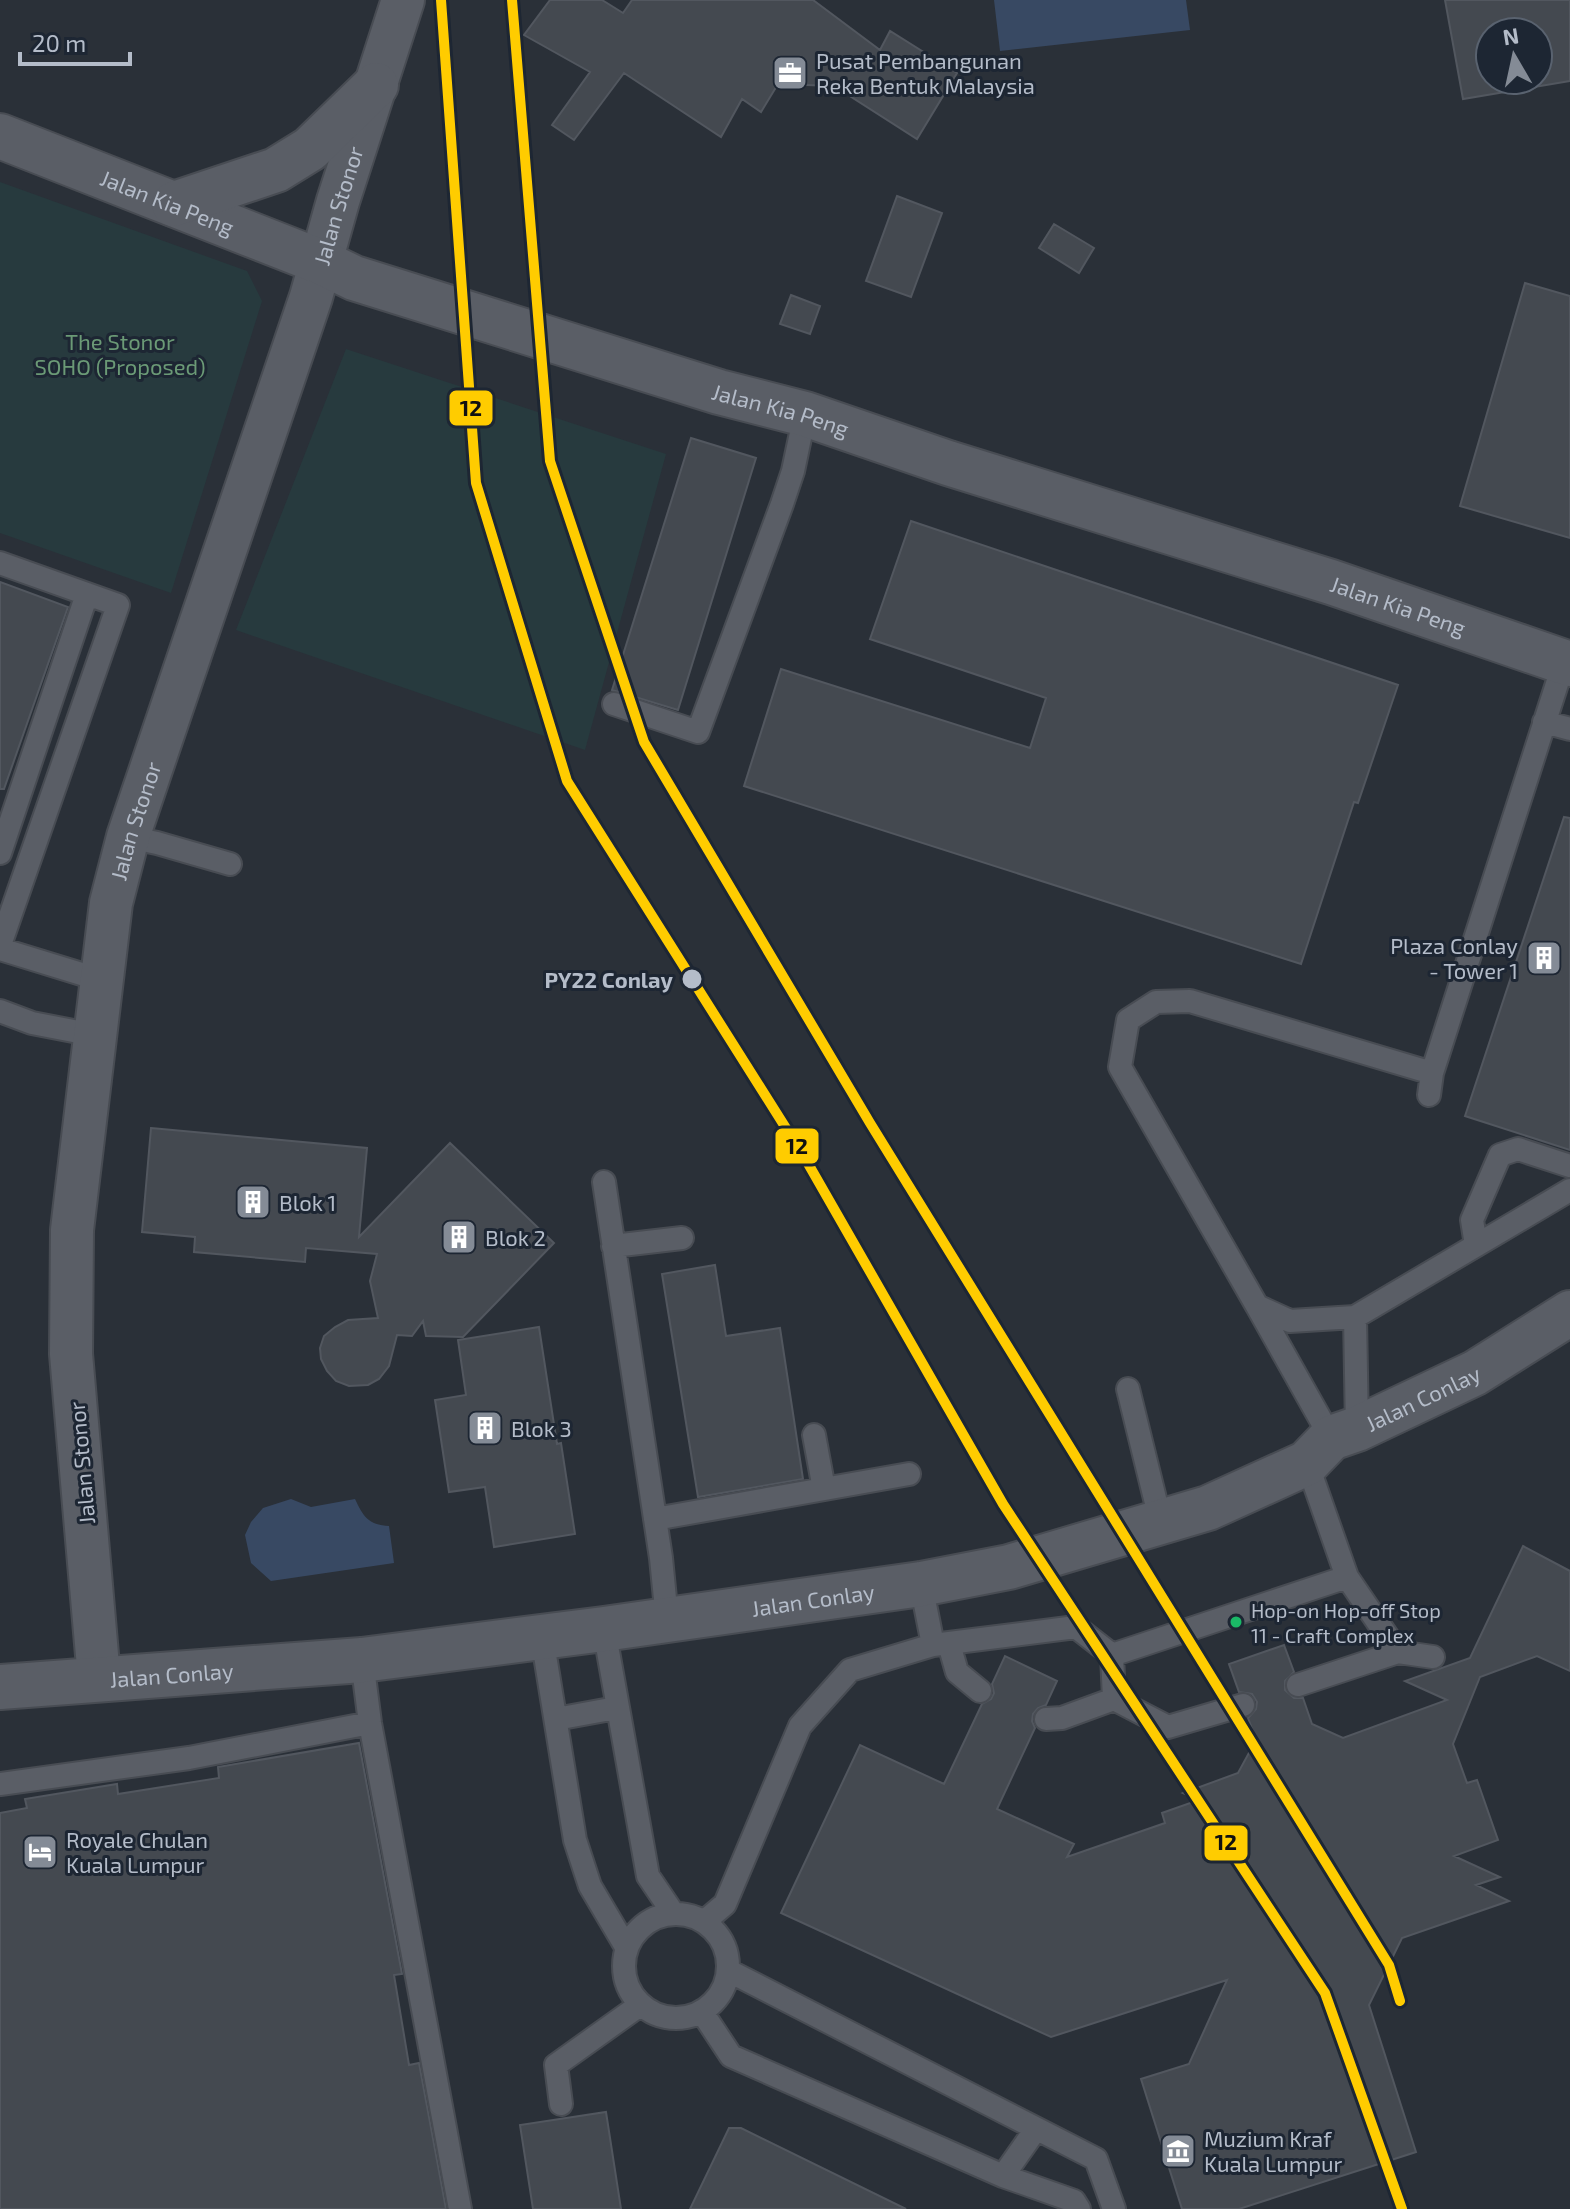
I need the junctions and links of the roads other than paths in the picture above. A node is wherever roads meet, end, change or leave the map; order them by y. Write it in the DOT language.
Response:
graph roads {
  1 [pos="403,0"];
  2 [pos="376,85"];
  3 [pos="0,136"];
  4 [pos="174,204"];
  5 [pos="321,262"];
  6 [pos="805,414"];
  7 [pos="0,563"];
  8 [pos="87,594"];
  9 [pos="1567,663"];
  10 [pos="614,704"];
  11 [pos="1544,722"];
  12 [pos="1570,729"];
  13 [pos="128,837"];
  14 [pos="0,853"];
  15 [pos="230,864"];
  16 [pos="0,947"];
  17 [pos="101,980"];
  18 [pos="0,1011"];
  19 [pos="94,1035"];
  20 [pos="1570,1166"];
  21 [pos="604,1182"];
  22 [pos="1570,1190"];
  23 [pos="682,1238"];
  24 [pos="1476,1245"];
  25 [pos="613,1246"];
  26 [pos="1257,1306"];
  27 [pos="1570,1313"];
  28 [pos="1355,1317"];
  29 [pos="1128,1389"];
  30 [pos="814,1435"];
  31 [pos="1332,1443"];
  32 [pos="909,1474"];
  33 [pos="824,1489"];
  34 [pos="655,1519"];
  35 [pos="1161,1523"];
  36 [pos="1347,1577"];
  37 [pos="921,1584"];
  38 [pos="667,1619"];
  39 [pos="604,1629"];
  40 [pos="542,1637"];
  41 [pos="941,1644"];
  42 [pos="1398,1652"];
  43 [pos="1112,1655"];
  44 [pos="1433,1657"];
  45 [pos="362,1660"];
  46 [pos="99,1678"];
  47 [pos="1298,1685"];
  48 [pos="0,1687"];
  49 [pos="980,1691"];
  50 [pos="1114,1699"];
  51 [pos="1243,1705"];
  52 [pos="616,1708"];
  53 [pos="556,1719"];
  54 [pos="1046,1719"];
  55 [pos="370,1723"];
  56 [pos="0,1784"];
  57 [pos="673,1913"];
  58 [pos="705,1921"];
  59 [pos="626,1947"];
  60 [pos="729,1971"];
  61 [pos="640,2005"];
  62 [pos="702,2012"];
  63 [pos="561,2104"];
  64 [pos="1036,2129"];
  65 [pos="1003,2176"];
  66 [pos="460,2209"];
  67 [pos="1079,2209"];
  68 [pos="1114,2209"];
  1 -- 2 [label="street, Jalan Stonor"];
  2 -- 4 [label="street"];
  2 -- 5 [label="street, Jalan Stonor"];
  3 -- 4 [label="street, Jalan Kia Peng"];
  4 -- 5 [label="street, Jalan Kia Peng"];
  5 -- 6 [label="street, Jalan Kia Peng"];
  5 -- 13 [label="street, Jalan Stonor"];
  6 -- 9 [label="street, Jalan Kia Peng"];
  6 -- 10 [label="lane"];
  7 -- 8 [label="lane"];
  8 -- 14 [label="lane"];
  8 -- 16 [label="lane"];
  9 -- 11 [label="lane"];
  11 -- 12 [label="lane"];
  11 -- 26 [label="lane"];
  13 -- 15 [label="lane"];
  13 -- 17 [label="street, Jalan Stonor"];
  16 -- 17 [label="lane"];
  17 -- 19 [label="street, Jalan Stonor"];
  18 -- 19 [label="lane"];
  19 -- 46 [label="street, Jalan Stonor"];
  20 -- 24 [label="lane"];
  21 -- 25 [label="lane"];
  22 -- 24 [label="lane"];
  23 -- 25 [label="lane"];
  24 -- 28 [label="lane"];
  25 -- 34 [label="lane"];
  26 -- 28 [label="lane"];
  26 -- 31 [label="lane"];
  27 -- 31 [label="street, Jalan Conlay"];
  28 -- 31 [label="lane"];
  29 -- 35 [label="lane"];
  30 -- 33 [label="lane"];
  31 -- 35 [label="street, Jalan Conlay"];
  31 -- 36 [label="lane"];
  32 -- 33 [label="lane"];
  33 -- 34 [label="lane"];
  34 -- 38 [label="lane"];
  35 -- 37 [label="street, Jalan Conlay"];
  36 -- 42 [label="lane"];
  36 -- 43 [label="lane"];
  37 -- 38 [label="street, Jalan Conlay"];
  37 -- 41 [label="lane"];
  38 -- 39 [label="street, Jalan Conlay"];
  39 -- 40 [label="street, Jalan Conlay"];
  39 -- 52 [label="lane"];
  40 -- 45 [label="street, Jalan Conlay"];
  40 -- 53 [label="lane"];
  41 -- 43 [label="lane"];
  41 -- 49 [label="lane"];
  41 -- 58 [label="lane"];
  42 -- 44 [label="lane"];
  42 -- 47 [label="lane"];
  43 -- 50 [label="lane"];
  45 -- 46 [label="street, Jalan Conlay"];
  45 -- 55 [label="lane"];
  46 -- 48 [label="street, Jalan Conlay"];
  50 -- 51 [label="lane"];
  50 -- 54 [label="lane"];
  52 -- 53 [label="lane"];
  52 -- 57 [label="lane"];
  53 -- 59 [label="lane"];
  55 -- 56 [label="lane"];
  55 -- 66 [label="lane"];
  57 -- 58 [label="lane"];
  57 -- 59 [label="lane"];
  58 -- 60 [label="lane"];
  59 -- 61 [label="lane"];
  60 -- 62 [label="lane"];
  60 -- 64 [label="lane"];
  61 -- 62 [label="lane"];
  61 -- 63 [label="lane"];
  62 -- 65 [label="lane"];
  64 -- 65 [label="lane"];
  64 -- 68 [label="lane"];
  65 -- 67 [label="lane"];
}
